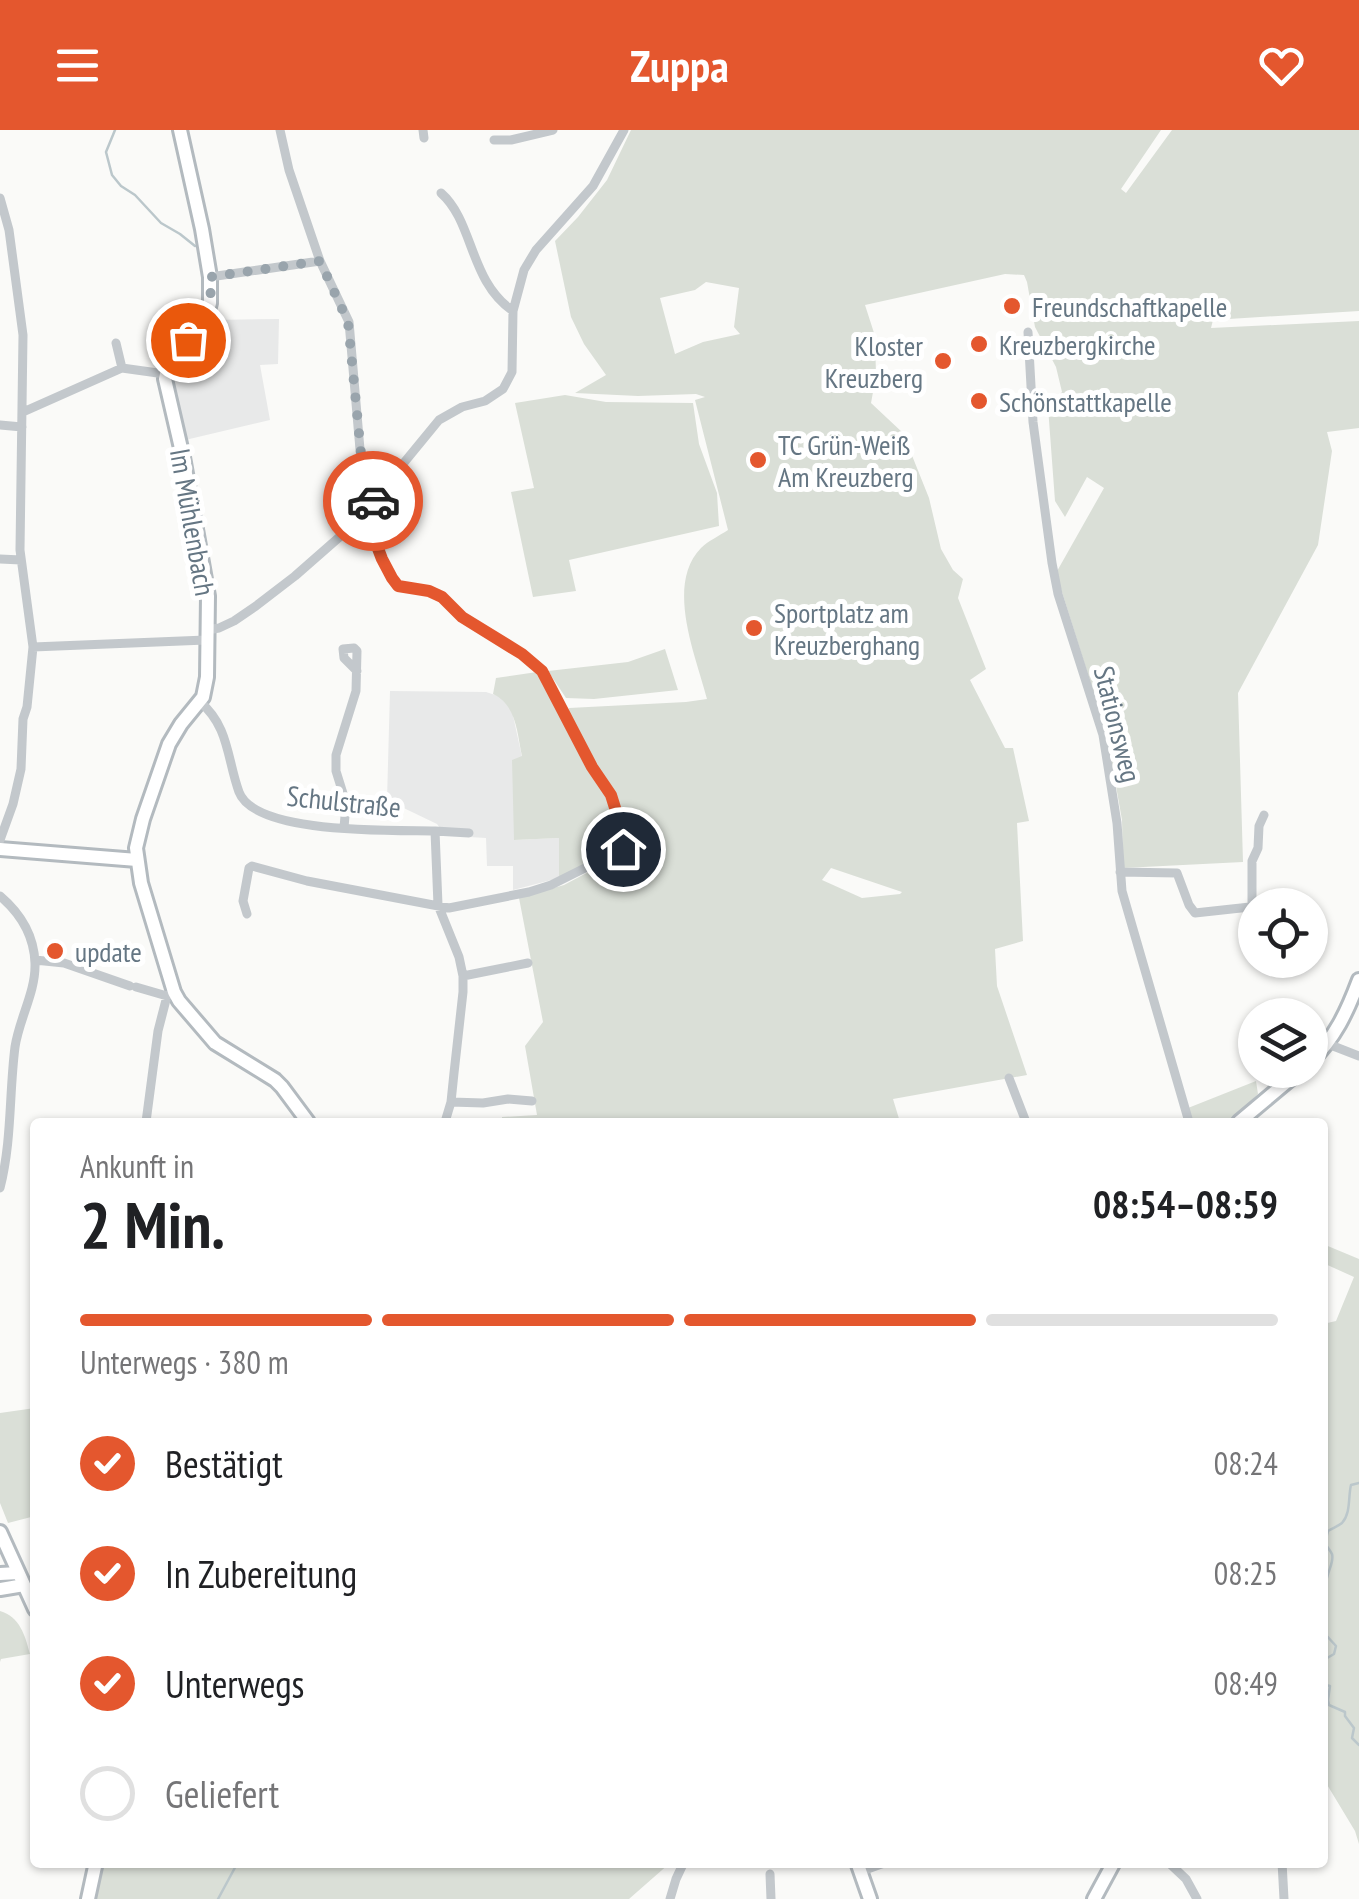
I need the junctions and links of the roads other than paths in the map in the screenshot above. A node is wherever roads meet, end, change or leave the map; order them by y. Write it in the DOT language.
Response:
graph roads {
  1 [pos="180,130"];
  2 [pos="280,130"];
  3 [pos="553,130"];
  4 [pos="624,130"];
  5 [pos="494,140"];
  6 [pos="441,192"];
  7 [pos="0,198"];
  8 [pos="320,261"];
  9 [pos="210,277"];
  10 [pos="512,310"];
  11 [pos="1028,332"];
  12 [pos="116,343"];
  13 [pos="122,368"];
  14 [pos="165,374"];
  15 [pos="23,412"];
  16 [pos="0,425"];
  17 [pos="22,427"];
  18 [pos="374,499"];
  19 [pos="364,512"];
  20 [pos="0,558"];
  21 [pos="20,560"];
  22 [pos="206,635"];
  23 [pos="32,647"];
  24 [pos="358,671"];
  25 [pos="200,702"];
  26 [pos="1264,814"];
  27 [pos="344,828"];
  28 [pos="435,831"];
  29 [pos="469,833"];
  30 [pos="0,840"];
  31 [pos="0,848"];
  32 [pos="136,860"];
  33 [pos="1120,872"];
  34 [pos="0,896"];
  35 [pos="438,905"];
  36 [pos="247,914"];
  37 [pos="35,960"];
  38 [pos="528,963"];
  39 [pos="463,976"];
  40 [pos="1359,980"];
  41 [pos="170,994"];
  42 [pos="1328,1044"];
  43 [pos="1359,1056"];
  44 [pos="1009,1078"];
  45 [pos="1279,1088"];
  46 [pos="532,1101"];
  47 [pos="450,1102"];
  48 [pos="147,1118"];
  49 [pos="305,1118"];
  50 [pos="445,1118"];
  51 [pos="1024,1118"];
  52 [pos="1188,1118"];
  53 [pos="1244,1118"];
  54 [pos="0,1188"];
  55 [pos="1,1538"];
  56 [pos="0,1574"];
  57 [pos="21,1579"];
  58 [pos="0,1588"];
  59 [pos="30,1598"];
  60 [pos="95,1868"];
  61 [pos="682,1868"];
  62 [pos="859,1868"];
  63 [pos="1111,1868"];
  64 [pos="1174,1868"];
  65 [pos="1282,1868"];
  66 [pos="770,1874"];
  67 [pos="1096,1895"];
  68 [pos="88,1899"];
  69 [pos="670,1899"];
  70 [pos="771,1899"];
  71 [pos="870,1899"];
  72 [pos="1197,1899"];
  73 [pos="1284,1899"];
  1 -- 9 [label="street"];
  2 -- 8 [label="street"];
  3 -- 5 [label="street"];
  4 -- 10 [label="street"];
  6 -- 10 [label="street"];
  7 -- 15 [label="street"];
  8 -- 9 [label="street"];
  8 -- 18 [label="street"];
  9 -- 14 [label="street"];
  10 -- 18 [label="street"];
  11 -- 33 [label="street, Stationsweg"];
  12 -- 13 [label="street"];
  13 -- 14 [label="street"];
  13 -- 15 [label="street"];
  14 -- 22 [label="street, Im Mühlenbach"];
  15 -- 17 [label="street"];
  16 -- 17 [label="street"];
  17 -- 21 [label="street"];
  18 -- 19 [label="street"];
  19 -- 22 [label="street"];
  19 -- 35 [label="street"];
  20 -- 21 [label="street"];
  21 -- 23 [label="street"];
  22 -- 23 [label="street"];
  22 -- 25 [label="street, Im Mühlenbach"];
  23 -- 30 [label="street"];
  24 -- 27 [label="street"];
  25 -- 27 [label="street, Schulstraße"];
  25 -- 32 [label="street, Im Mühlenbach"];
  26 -- 33 [label="street"];
  27 -- 28 [label="street, Schulstraße"];
  28 -- 29 [label="street, Schulstraße"];
  28 -- 35 [label="street, Schulstraße"];
  31 -- 32 [label="street"];
  32 -- 41 [label="street, Im Mühlenbach"];
  33 -- 52 [label="street, Stationsweg"];
  34 -- 37 [label="street"];
  35 -- 36 [label="street"];
  35 -- 39 [label="street, Schulstraße"];
  37 -- 41 [label="street"];
  37 -- 54 [label="street"];
  38 -- 39 [label="street"];
  39 -- 47 [label="street, Schulstraße"];
  40 -- 42 [label="street"];
  41 -- 48 [label="street, Im Mühlenbach"];
  41 -- 49 [label="street"];
  42 -- 43 [label="street"];
  44 -- 51 [label="street"];
  45 -- 53 [label="street"];
  46 -- 47 [label="street"];
  47 -- 50 [label="street, Schulstraße"];
  55 -- 57 [label="street"];
  56 -- 57 [label="street"];
  57 -- 58 [label="street"];
  57 -- 59 [label="street"];
  60 -- 68 [label="street"];
  61 -- 69 [label="street"];
  62 -- 71 [label="street"];
  63 -- 67 [label="street"];
  64 -- 72 [label="street"];
  65 -- 73 [label="street"];
  66 -- 70 [label="street"];
}
